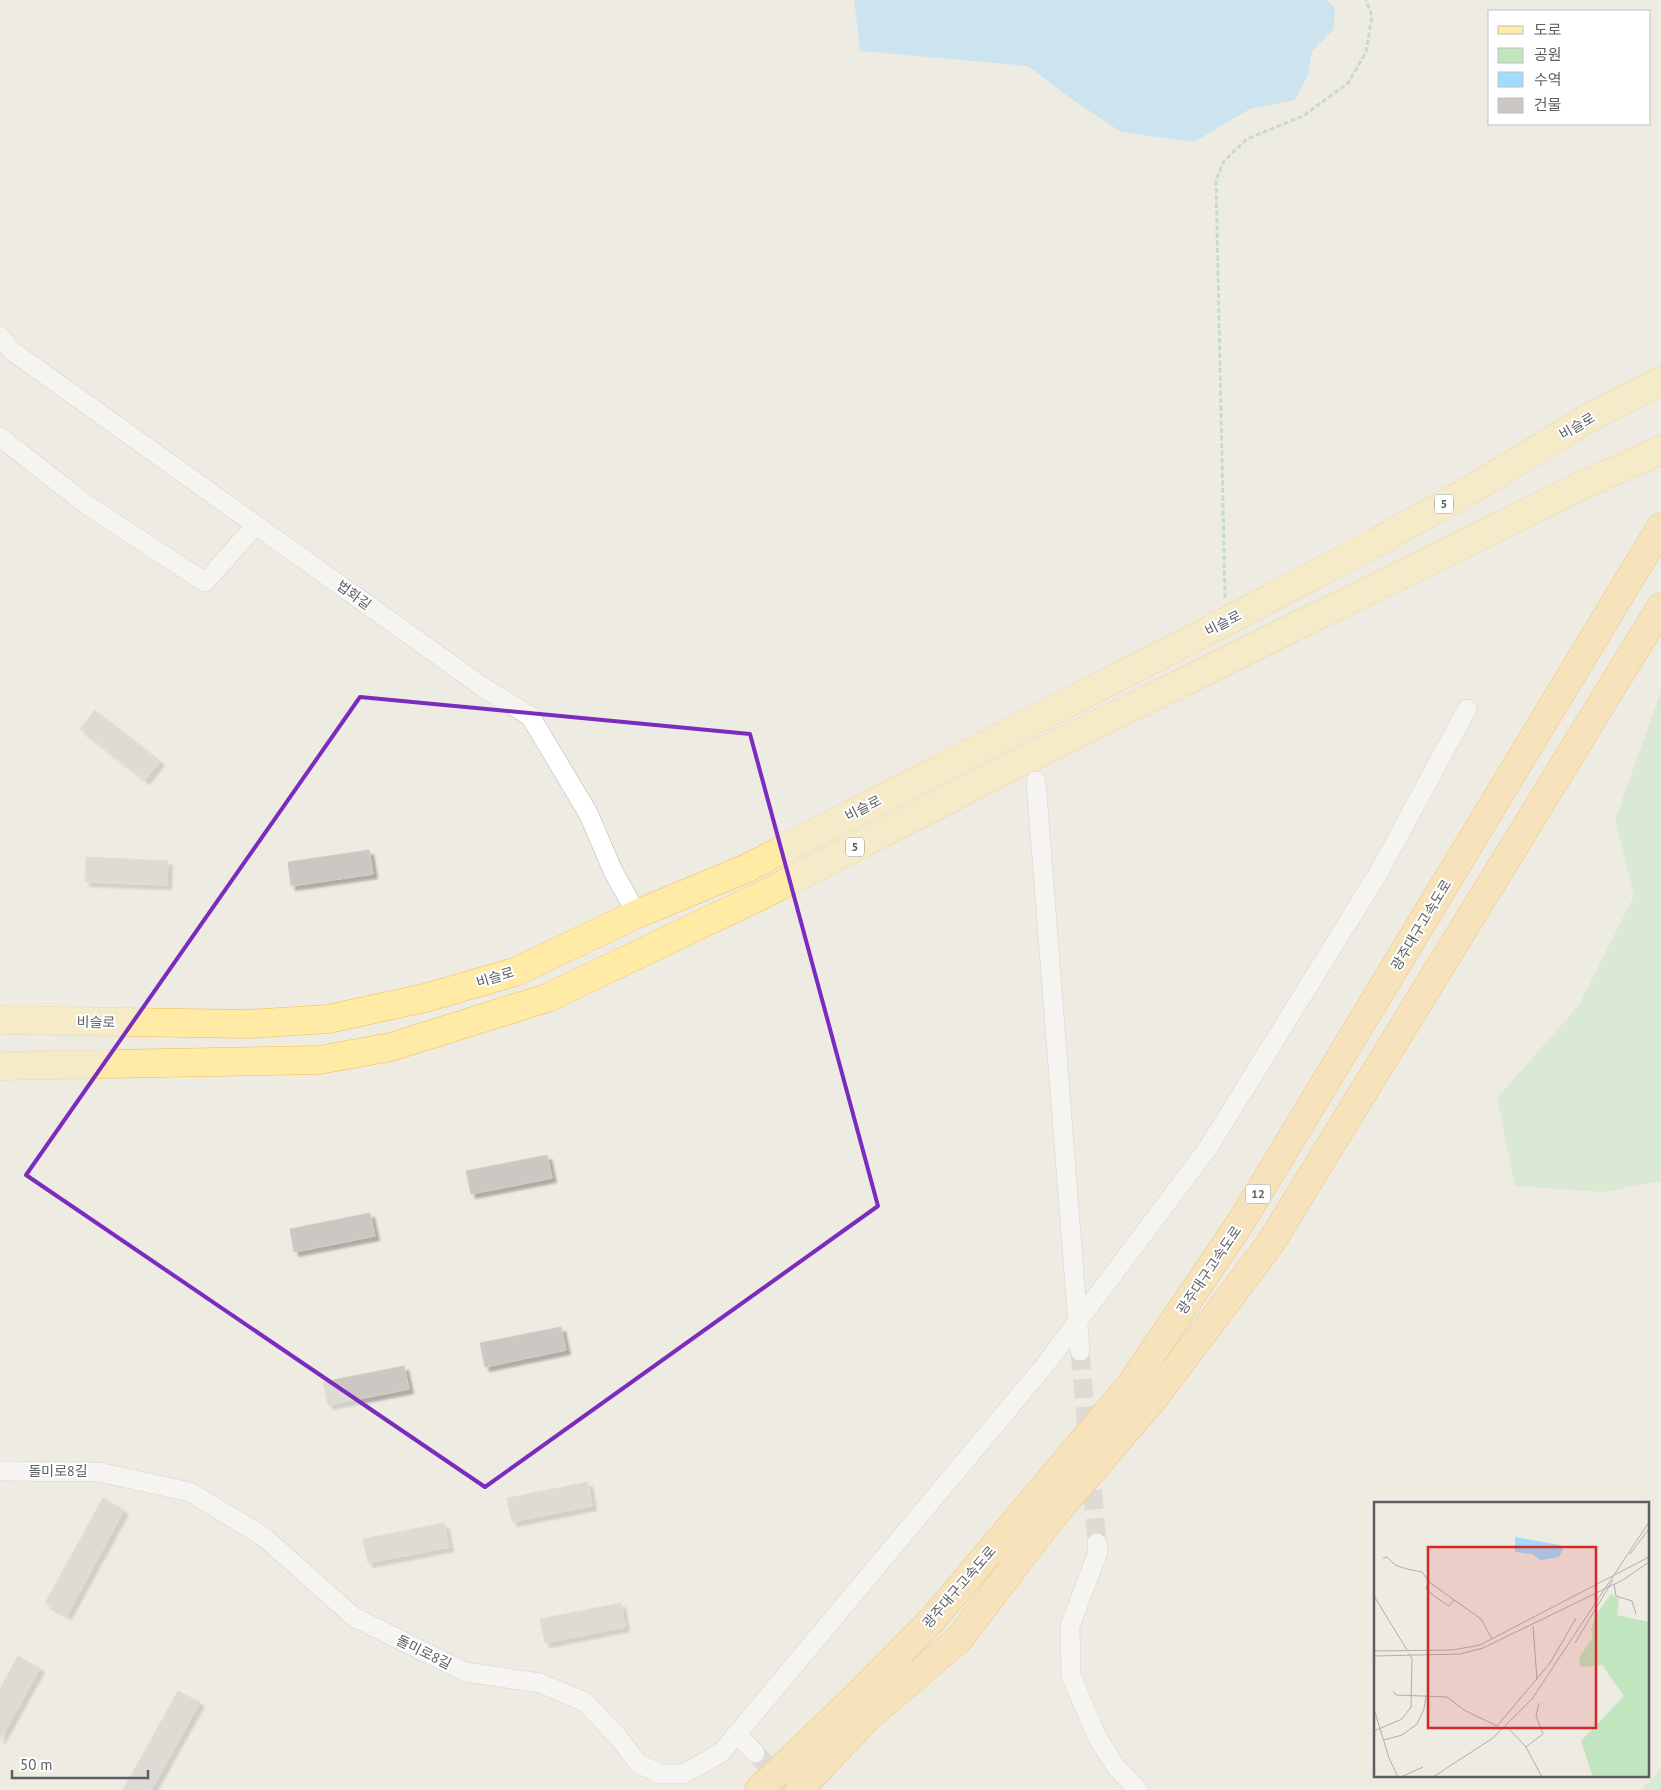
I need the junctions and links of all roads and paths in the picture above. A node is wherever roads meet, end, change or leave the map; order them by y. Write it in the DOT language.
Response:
graph roads {
  1 [pos="1366,0"];
  2 [pos="1,340"];
  3 [pos="1661,381"];
  4 [pos="0,437"];
  5 [pos="1661,450"];
  6 [pos="256,525"];
  7 [pos="1661,527"];
  8 [pos="1661,607"];
  9 [pos="1225,622"];
  10 [pos="1467,709"];
  11 [pos="1036,781"];
  12 [pos="637,914"];
  13 [pos="0,1020"];
  14 [pos="0,1066"];
  15 [pos="1077,1323"];
  16 [pos="1080,1351"];
  17 [pos="0,1471"];
  18 [pos="1097,1543"];
  19 [pos="737,1734"];
  20 [pos="755,1753"];
  21 [pos="759,1790"];
  22 [pos="799,1790"];
  23 [pos="1138,1790"];
  1 -- 9 [label="path"];
  2 -- 6 [label="street, 법화길"];
  3 -- 9 [label="main road, 비슬로 / 5"];
  4 -- 6 [label="street"];
  5 -- 14 [label="main road, 5"];
  6 -- 12 [label="street, 법화길"];
  7 -- 21 [label="highway, 광주대구고속도로 / 12"];
  8 -- 22 [label="highway, 광주대구고속도로 / 12"];
  9 -- 12 [label="main road, 비슬로 / 5"];
  10 -- 15 [label="street, 돌미로8길"];
  11 -- 15 [label="street"];
  12 -- 13 [label="main road, 비슬로 / 5"];
  15 -- 16 [label="street"];
  15 -- 19 [label="street, 돌미로8길"];
  17 -- 19 [label="street, 돌미로8길"];
  18 -- 23 [label="street"];
  19 -- 20 [label="street"];
}
